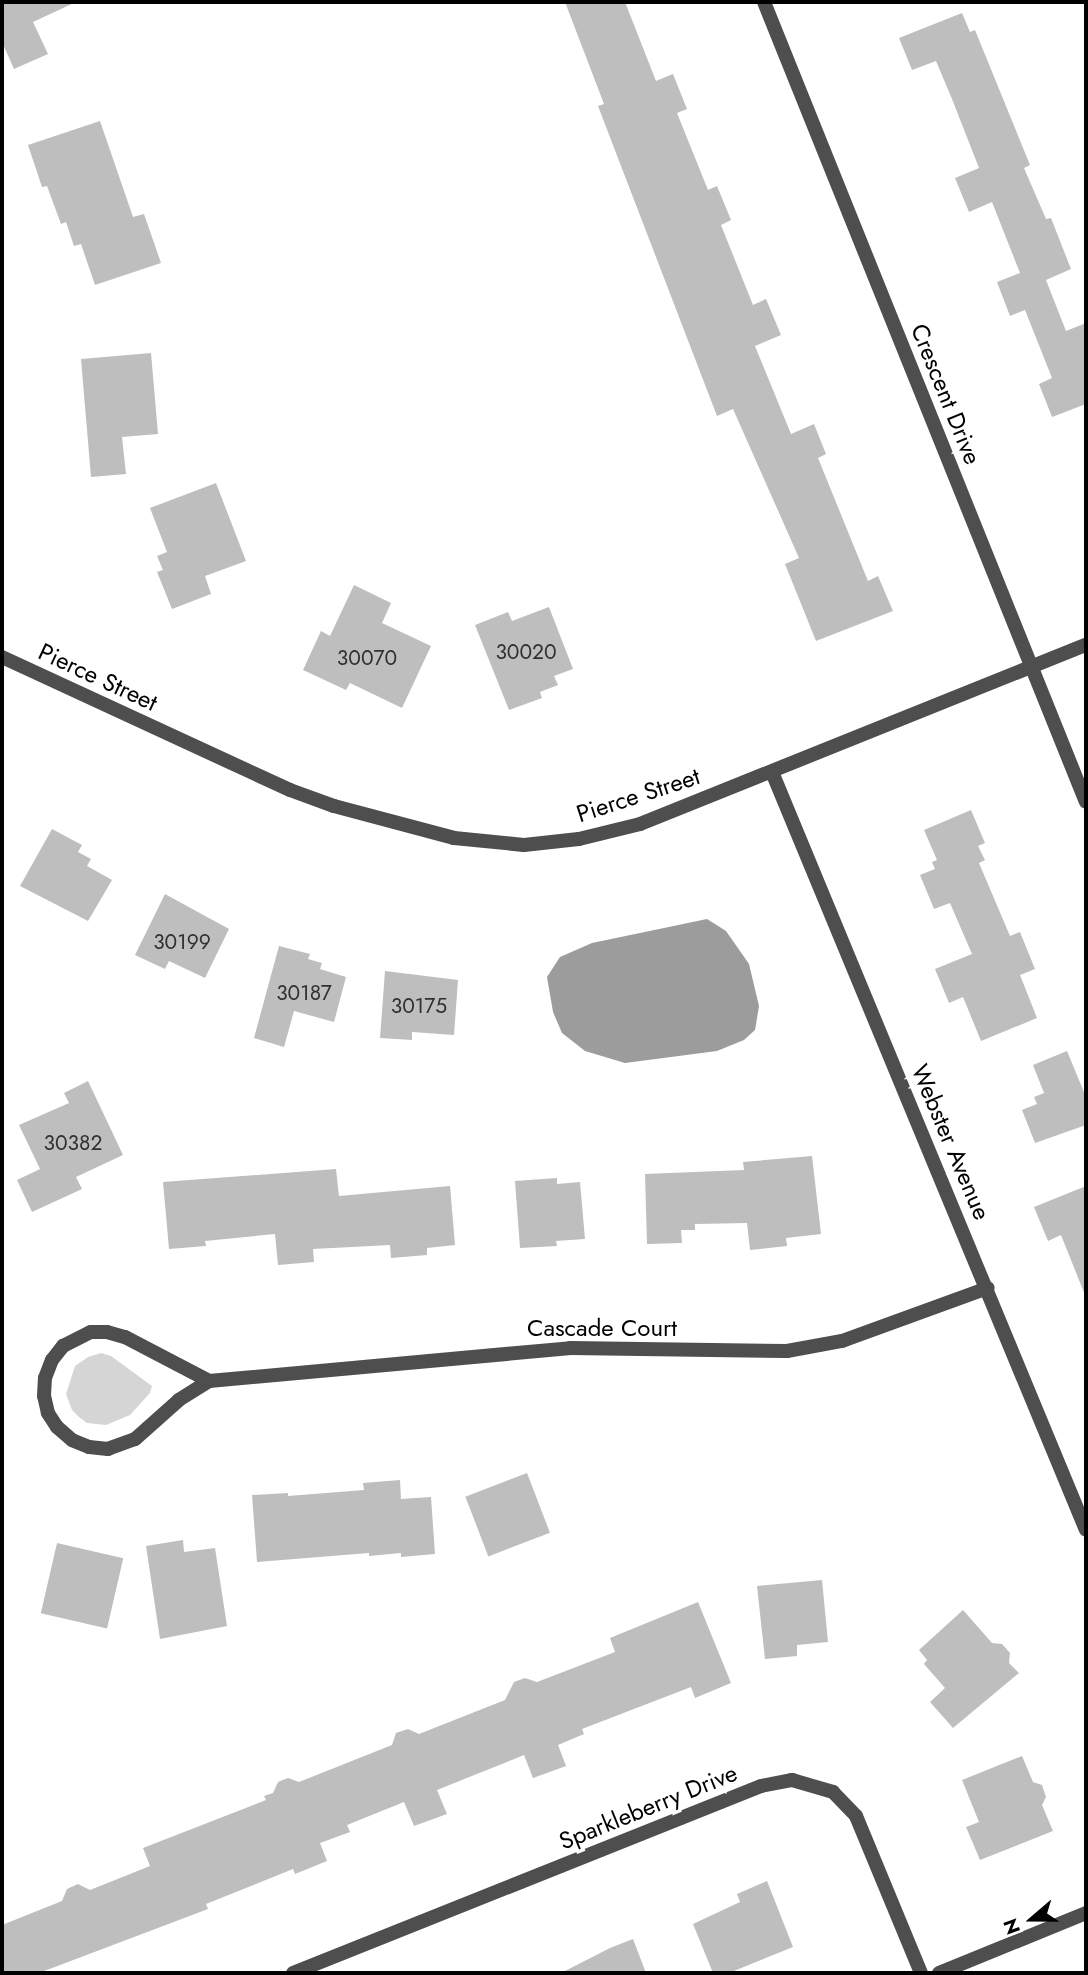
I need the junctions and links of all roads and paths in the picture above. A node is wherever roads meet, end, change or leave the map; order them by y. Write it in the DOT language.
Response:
graph roads {
  1 [pos="764,2"];
  2 [pos="1086,645"];
  3 [pos="2,657"];
  4 [pos="1031,668"];
  5 [pos="772,772"];
  6 [pos="1086,802"];
  7 [pos="988,1288"];
  8 [pos="209,1381"];
  9 [pos="1086,1530"];
  10 [pos="1086,1913"];
  11 [pos="293,1973"];
  12 [pos="921,1973"];
  13 [pos="939,1973"];
  1 -- 4 [label="street, Crescent Drive"];
  2 -- 4 [label="street, Pierce Street"];
  3 -- 5 [label="street, Pierce Street"];
  4 -- 5 [label="street, Pierce Street"];
  4 -- 6 [label="street, Crescent Drive"];
  5 -- 7 [label="street, Webster Avenue"];
  7 -- 8 [label="street, Cascade Court"];
  7 -- 9 [label="street, Webster Avenue"];
  8 -- 8 [label="street, Cascade Court"];
  10 -- 13 [label="street"];
  11 -- 12 [label="street, Sparkleberry Drive"];
}
